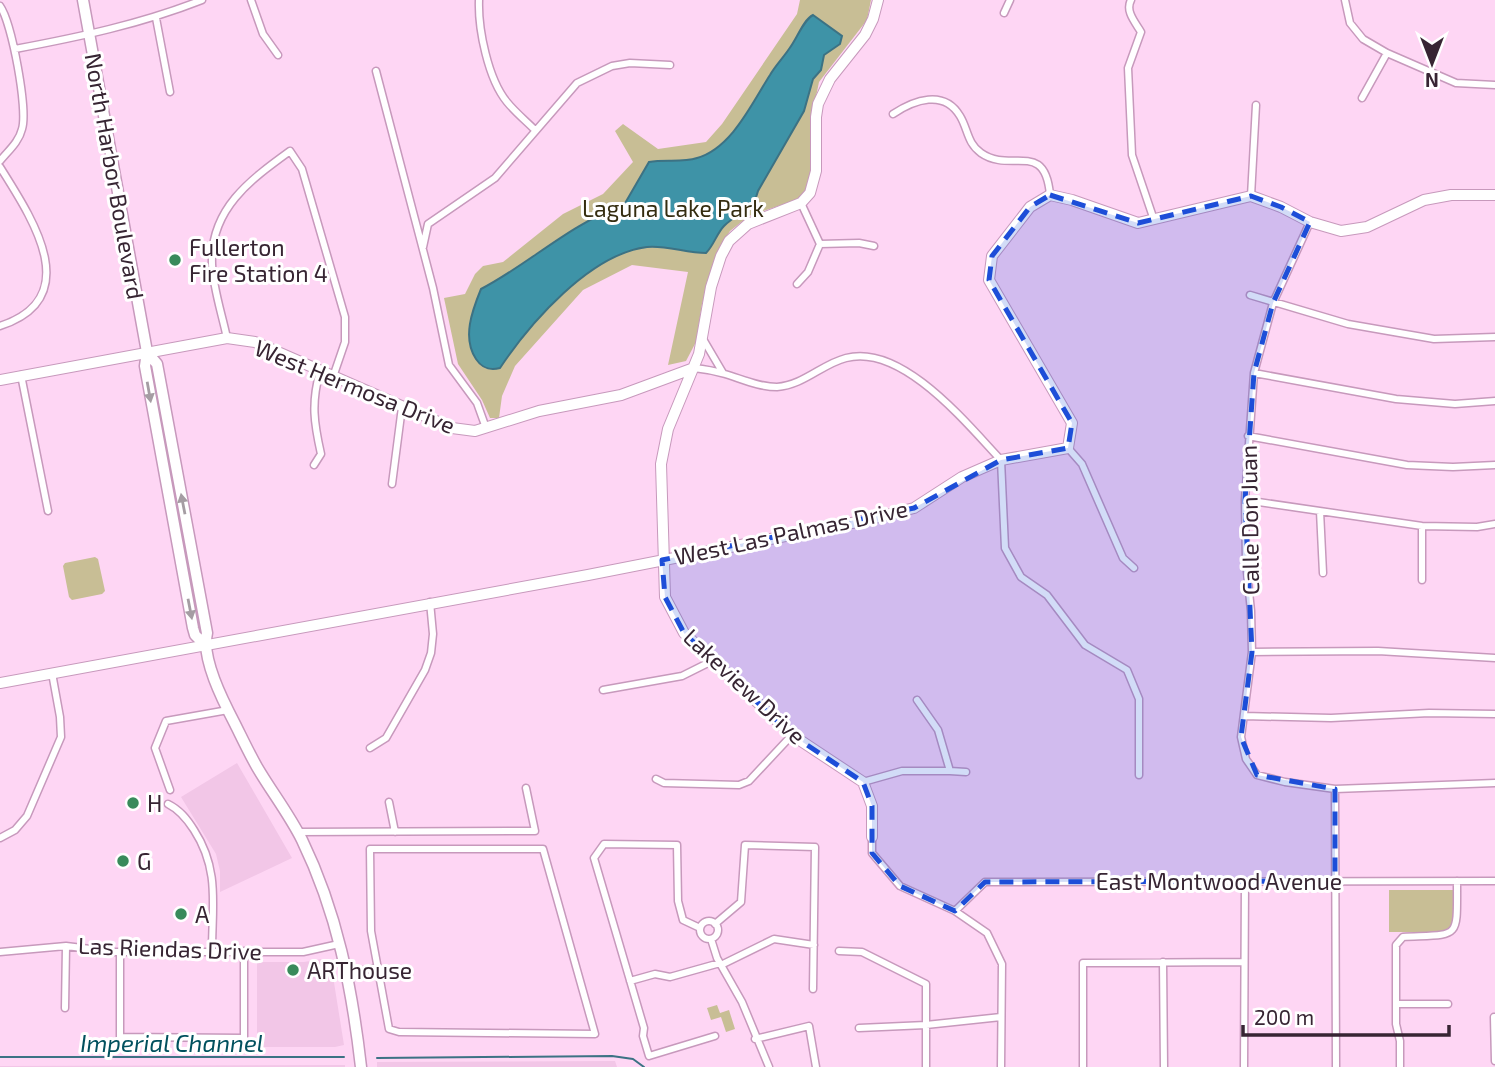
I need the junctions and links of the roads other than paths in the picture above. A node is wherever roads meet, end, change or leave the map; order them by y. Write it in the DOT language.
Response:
graph roads {
  1 [pos="83,0"];
  2 [pos="202,0"];
  3 [pos="251,0"];
  4 [pos="479,0"];
  5 [pos="878,0"];
  6 [pos="1010,0"];
  7 [pos="1131,0"];
  8 [pos="1345,0"];
  9 [pos="0,6"];
  10 [pos="1004,13"];
  11 [pos="156,18"];
  12 [pos="89,35"];
  13 [pos="15,49"];
  14 [pos="1387,53"];
  15 [pos="278,55"];
  16 [pos="670,65"];
  17 [pos="376,71"];
  18 [pos="1495,85"];
  19 [pos="170,92"];
  20 [pos="1362,98"];
  21 [pos="1256,105"];
  22 [pos="893,114"];
  23 [pos="535,130"];
  24 [pos="0,160"];
  25 [pos="0,167"];
  26 [pos="1050,195"];
  27 [pos="1495,195"];
  28 [pos="1251,196"];
  29 [pos="801,203"];
  30 [pos="1155,221"];
  31 [pos="1310,222"];
  32 [pos="820,244"];
  33 [pos="874,246"];
  34 [pos="422,249"];
  35 [pos="797,284"];
  36 [pos="1250,295"];
  37 [pos="1273,303"];
  38 [pos="0,326"];
  39 [pos="1495,337"];
  40 [pos="227,338"];
  41 [pos="703,339"];
  42 [pos="147,352"];
  43 [pos="694,368"];
  44 [pos="320,371"];
  45 [pos="723,373"];
  46 [pos="1254,373"];
  47 [pos="21,375"];
  48 [pos="333,377"];
  49 [pos="0,380"];
  50 [pos="1495,401"];
  51 [pos="402,407"];
  52 [pos="486,428"];
  53 [pos="1248,436"];
  54 [pos="1068,448"];
  55 [pos="1001,460"];
  56 [pos="314,465"];
  57 [pos="1495,465"];
  58 [pos="392,484"];
  59 [pos="1245,500"];
  60 [pos="48,511"];
  61 [pos="1320,511"];
  62 [pos="1495,524"];
  63 [pos="1422,526"];
  64 [pos="662,560"];
  65 [pos="1134,568"];
  66 [pos="1323,573"];
  67 [pos="1422,580"];
  68 [pos="429,602"];
  69 [pos="205,644"];
  70 [pos="1252,652"];
  71 [pos="1495,658"];
  72 [pos="714,660"];
  73 [pos="52,673"];
  74 [pos="0,683"];
  75 [pos="603,690"];
  76 [pos="917,701"];
  77 [pos="228,710"];
  78 [pos="1495,714"];
  79 [pos="1244,716"];
  80 [pos="792,735"];
  81 [pos="370,748"];
  82 [pos="950,771"];
  83 [pos="966,772"];
  84 [pos="1139,775"];
  85 [pos="656,779"];
  86 [pos="863,782"];
  87 [pos="1495,783"];
  88 [pos="526,788"];
  89 [pos="1335,789"];
  90 [pos="170,790"];
  91 [pos="389,802"];
  92 [pos="168,804"];
  93 [pos="297,832"];
  94 [pos="395,832"];
  95 [pos="872,837"];
  96 [pos="0,838"];
  97 [pos="1245,881"];
  98 [pos="1335,881"];
  99 [pos="1457,881"];
  100 [pos="1495,881"];
  101 [pos="955,911"];
  102 [pos="715,924"];
  103 [pos="700,928"];
  104 [pos="711,939"];
  105 [pos="340,944"];
  106 [pos="814,944"];
  107 [pos="66,946"];
  108 [pos="212,951"];
  109 [pos="244,951"];
  110 [pos="839,951"];
  111 [pos="0,952"];
  112 [pos="120,952"];
  113 [pos="1163,962"];
  114 [pos="1244,962"];
  115 [pos="720,964"];
  116 [pos="378,967"];
  117 [pos="347,974"];
  118 [pos="630,981"];
  119 [pos="813,989"];
  120 [pos="1448,1003"];
  121 [pos="1396,1004"];
  122 [pos="65,1008"];
  123 [pos="1001,1017"];
  124 [pos="1494,1017"];
  125 [pos="926,1025"];
  126 [pos="859,1028"];
  127 [pos="715,1036"];
  128 [pos="755,1039"];
  129 [pos="1495,1061"];
  130 [pos="361,1067"];
  131 [pos="769,1067"];
  132 [pos="816,1067"];
  133 [pos="926,1067"];
  134 [pos="1001,1067"];
  135 [pos="1083,1067"];
  136 [pos="1164,1067"];
  137 [pos="1244,1067"];
  138 [pos="1336,1067"];
  139 [pos="1400,1067"];
  1 -- 12 [label="main road, North Harbor Boulevard"];
  2 -- 11 [label="street"];
  3 -- 15 [label="street"];
  4 -- 23 [label="street"];
  5 -- 29 [label="street"];
  6 -- 10 [label="street"];
  7 -- 30 [label="street"];
  8 -- 14 [label="street"];
  9 -- 13 [label="street"];
  11 -- 12 [label="street"];
  11 -- 19 [label="street"];
  12 -- 13 [label="street"];
  12 -- 42 [label="main road, North Harbor Boulevard"];
  13 -- 24 [label="street"];
  14 -- 18 [label="street"];
  14 -- 20 [label="street"];
  16 -- 23 [label="street"];
  17 -- 34 [label="street"];
  21 -- 28 [label="street"];
  22 -- 26 [label="street"];
  23 -- 34 [label="street"];
  25 -- 38 [label="street"];
  26 -- 30 [label="street"];
  26 -- 54 [label="street"];
  27 -- 31 [label="street"];
  28 -- 30 [label="street"];
  28 -- 31 [label="street"];
  29 -- 32 [label="street"];
  29 -- 41 [label="street, Lakeview Drive"];
  31 -- 37 [label="street, Calle Don Juan"];
  32 -- 33 [label="street"];
  32 -- 35 [label="street"];
  34 -- 52 [label="street"];
  36 -- 37 [label="street"];
  37 -- 39 [label="street"];
  37 -- 46 [label="street, Calle Don Juan"];
  40 -- 42 [label="street, West Hermosa Drive"];
  40 -- 44 [label="street, West Hermosa Drive"];
  40 -- 48 [label="street"];
  41 -- 43 [label="street, Lakeview Drive"];
  41 -- 45 [label="street"];
  42 -- 47 [label="street, West Hermosa Drive"];
  42 -- 69 [label="main road, North Harbor Boulevard"];
  43 -- 45 [label="street"];
  43 -- 52 [label="street, West Hermosa Drive"];
  43 -- 64 [label="street, Lakeview Drive"];
  44 -- 48 [label="street, West Hermosa Drive"];
  44 -- 56 [label="street"];
  45 -- 55 [label="street"];
  46 -- 50 [label="street"];
  46 -- 53 [label="street, Calle Don Juan"];
  47 -- 49 [label="street, West Hermosa Drive"];
  47 -- 60 [label="street"];
  48 -- 51 [label="street, West Hermosa Drive"];
  51 -- 52 [label="street, West Hermosa Drive"];
  51 -- 58 [label="street"];
  53 -- 57 [label="street"];
  53 -- 59 [label="street, Calle Don Juan"];
  54 -- 55 [label="street, West Las Palmas Drive"];
  54 -- 65 [label="street"];
  55 -- 64 [label="street, West Las Palmas Drive"];
  55 -- 84 [label="street"];
  59 -- 61 [label="street"];
  59 -- 70 [label="street, Calle Don Juan"];
  61 -- 63 [label="street"];
  61 -- 66 [label="street"];
  62 -- 63 [label="street"];
  63 -- 67 [label="street"];
  64 -- 68 [label="street, West Las Palmas Drive"];
  64 -- 72 [label="street, Lakeview Drive"];
  68 -- 69 [label="street, West Las Palmas Drive"];
  68 -- 81 [label="street"];
  69 -- 73 [label="street, West Las Palmas Drive"];
  69 -- 77 [label="main road, North Harbor Boulevard"];
  70 -- 71 [label="street"];
  70 -- 79 [label="street, Calle Don Juan"];
  72 -- 75 [label="street"];
  72 -- 80 [label="street, Lakeview Drive"];
  73 -- 74 [label="street, West Las Palmas Drive"];
  73 -- 96 [label="street"];
  76 -- 82 [label="street"];
  77 -- 90 [label="street"];
  77 -- 93 [label="main road, North Harbor Boulevard"];
  78 -- 79 [label="street"];
  79 -- 89 [label="street, Calle Don Juan"];
  80 -- 85 [label="street"];
  80 -- 86 [label="street, Lakeview Drive"];
  82 -- 83 [label="street"];
  82 -- 86 [label="street"];
  86 -- 95 [label="street"];
  87 -- 89 [label="street"];
  88 -- 94 [label="street"];
  89 -- 98 [label="street"];
  91 -- 94 [label="street"];
  92 -- 108 [label="street"];
  93 -- 94 [label="street"];
  93 -- 105 [label="main road, North Harbor Boulevard"];
  95 -- 101 [label="street"];
  97 -- 98 [label="street, East Montwood Avenue"];
  97 -- 101 [label="street, East Montwood Avenue"];
  97 -- 114 [label="street"];
  98 -- 99 [label="street, East Montwood Avenue"];
  98 -- 138 [label="street"];
  99 -- 100 [label="street, East Montwood Avenue"];
  99 -- 121 [label="street"];
  101 -- 123 [label="street"];
  102 -- 103 [label="street"];
  102 -- 104 [label="street"];
  102 -- 106 [label="street"];
  103 -- 104 [label="street"];
  103 -- 118 [label="street"];
  104 -- 115 [label="street"];
  105 -- 109 [label="street, Las Riendas Drive"];
  105 -- 117 [label="main road"];
  106 -- 115 [label="street"];
  106 -- 119 [label="street"];
  107 -- 111 [label="street, Las Riendas Drive"];
  107 -- 112 [label="street, Las Riendas Drive"];
  107 -- 122 [label="street"];
  108 -- 109 [label="street, Las Riendas Drive"];
  108 -- 112 [label="street, Las Riendas Drive"];
  109 -- 112 [label="street"];
  110 -- 125 [label="street"];
  113 -- 114 [label="street"];
  113 -- 135 [label="street"];
  113 -- 136 [label="street"];
  114 -- 137 [label="street"];
  115 -- 118 [label="street"];
  115 -- 128 [label="street"];
  116 -- 116 [label="street"];
  116 -- 117 [label="street"];
  117 -- 130 [label="main road"];
  118 -- 127 [label="street"];
  120 -- 121 [label="street"];
  121 -- 139 [label="street"];
  123 -- 125 [label="street"];
  123 -- 134 [label="street"];
  124 -- 129 [label="street"];
  125 -- 126 [label="street"];
  125 -- 133 [label="street"];
  128 -- 131 [label="street"];
  128 -- 132 [label="street"];
}
